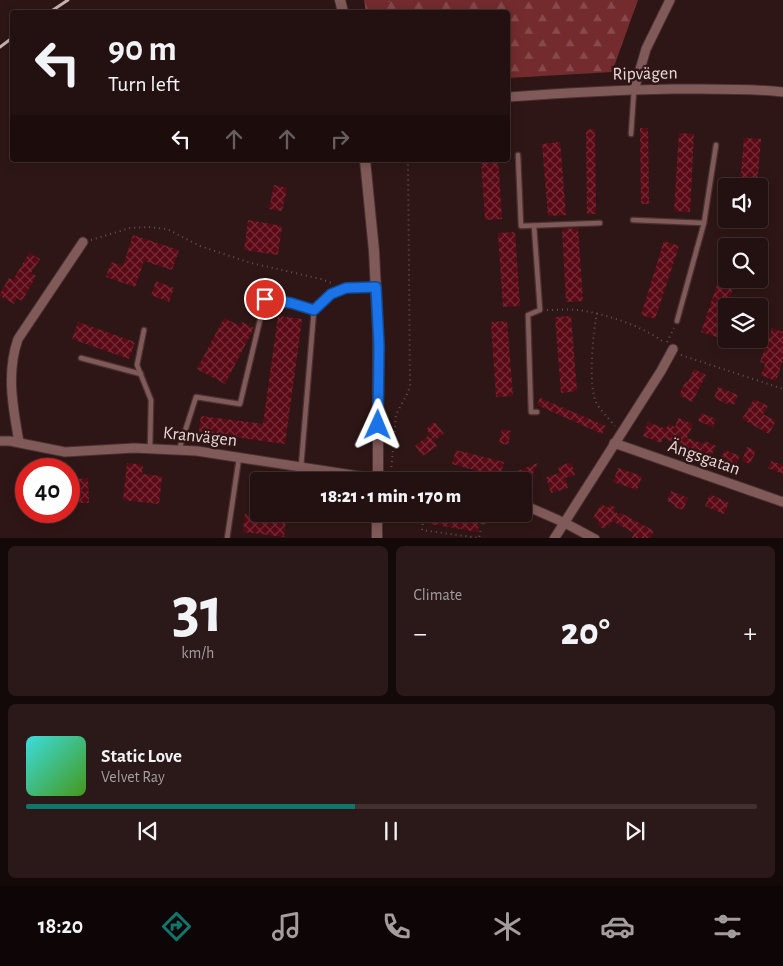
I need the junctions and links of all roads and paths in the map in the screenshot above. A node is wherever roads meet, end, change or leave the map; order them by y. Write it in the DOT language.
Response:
graph roads {
  1 [pos="670,0"];
  2 [pos="634,90"];
  3 [pos="783,92"];
  4 [pos="510,97"];
  5 [pos="631,134"];
  6 [pos="716,145"];
  7 [pos="518,155"];
  8 [pos="365,162"];
  9 [pos="408,162"];
  10 [pos="633,220"];
  11 [pos="600,223"];
  12 [pos="704,223"];
  13 [pos="534,226"];
  14 [pos="84,242"];
  15 [pos="376,287"];
  16 [pos="346,288"];
  17 [pos="314,310"];
  18 [pos="540,310"];
  19 [pos="597,313"];
  20 [pos="677,322"];
  21 [pos="144,330"];
  22 [pos="670,346"];
  23 [pos="81,358"];
  24 [pos="141,374"];
  25 [pos="783,389"];
  26 [pos="537,412"];
  27 [pos="622,431"];
  28 [pos="0,441"];
  29 [pos="19,442"];
  30 [pos="614,443"];
  31 [pos="150,448"];
  32 [pos="179,450"];
  33 [pos="239,458"];
  34 [pos="301,467"];
  35 [pos="331,472"];
  36 [pos="378,472"];
  37 [pos="391,472"];
  38 [pos="783,502"];
  39 [pos="532,509"];
  40 [pos="377,522"];
  41 [pos="423,522"];
  42 [pos="483,522"];
  43 [pos="565,523"];
  44 [pos="227,538"];
  45 [pos="377,538"];
  46 [pos="554,538"];
  47 [pos="595,538"];
  1 -- 2 [label="street"];
  2 -- 3 [label="street, Ripvägen"];
  2 -- 4 [label="street, Ripvägen"];
  2 -- 5 [label="lane"];
  6 -- 12 [label="lane"];
  7 -- 13 [label="lane"];
  8 -- 15 [label="street"];
  9 -- 37 [label="path"];
  10 -- 12 [label="lane"];
  11 -- 13 [label="lane"];
  12 -- 20 [label="lane"];
  13 -- 18 [label="lane"];
  14 -- 16 [label="path"];
  14 -- 29 [label="street"];
  15 -- 16 [label="lane"];
  15 -- 36 [label="street"];
  16 -- 17 [label="lane"];
  17 -- 32 [label="lane"];
  17 -- 34 [label="lane"];
  18 -- 19 [label="path"];
  18 -- 26 [label="lane"];
  19 -- 22 [label="path"];
  19 -- 27 [label="path"];
  20 -- 22 [label="path"];
  21 -- 24 [label="lane"];
  22 -- 25 [label="path"];
  22 -- 27 [label="street"];
  23 -- 24 [label="lane"];
  24 -- 31 [label="lane"];
  27 -- 30 [label="street"];
  28 -- 29 [label="street, Kranvägen"];
  29 -- 31 [label="street, Kranvägen"];
  30 -- 38 [label="street, Ängsgatan"];
  30 -- 43 [label="street"];
  31 -- 32 [label="street, Kranvägen"];
  32 -- 33 [label="street, Kranvägen"];
  33 -- 34 [label="street, Kranvägen"];
  33 -- 44 [label="lane"];
  34 -- 35 [label="street, Kranvägen"];
  39 -- 43 [label="street"];
  40 -- 45 [label="street"];
  41 -- 42 [label="path"];
  43 -- 46 [label="street"];
  43 -- 47 [label="street"];
}
